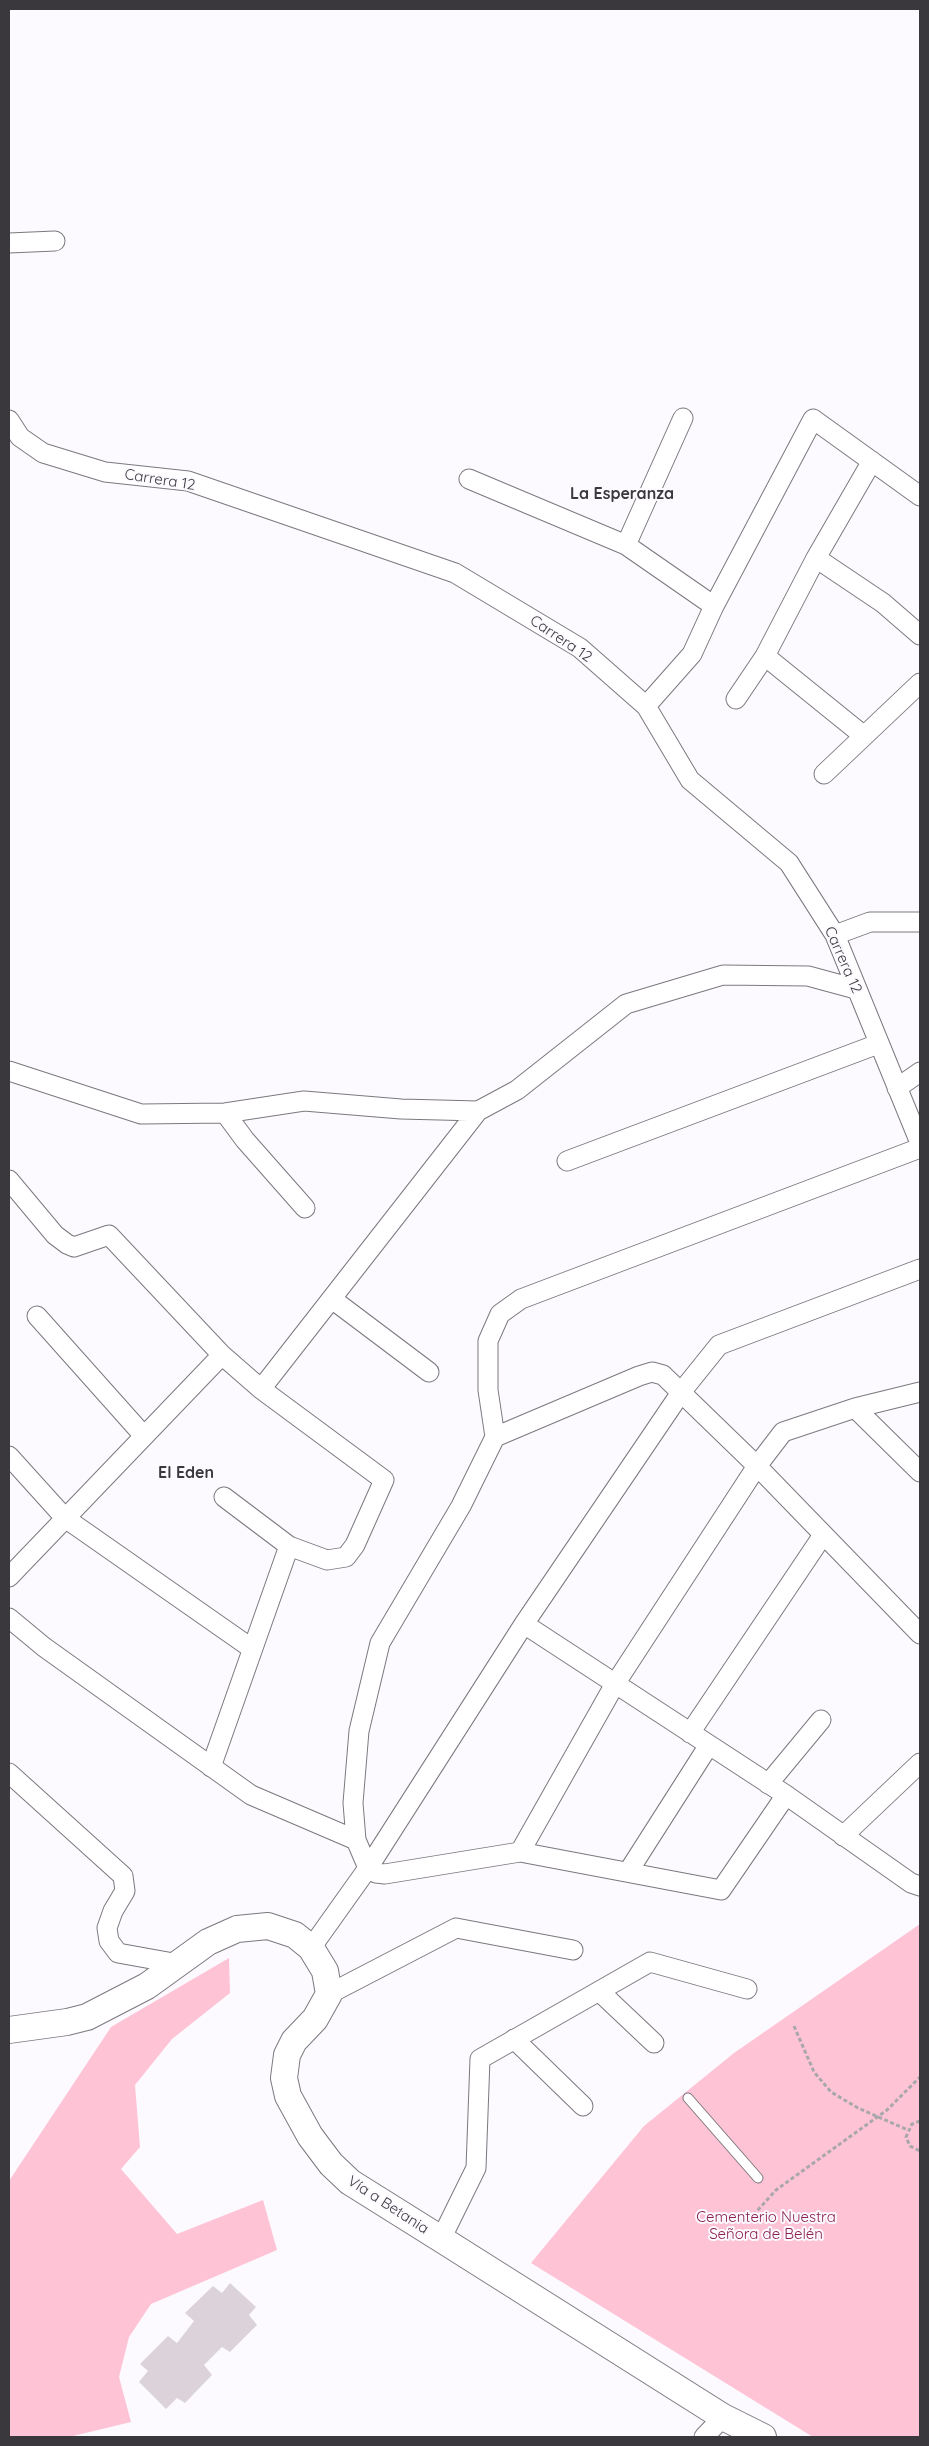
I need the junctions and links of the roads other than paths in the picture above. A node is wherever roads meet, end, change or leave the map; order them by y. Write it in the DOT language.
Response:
graph roads {
  1 [pos="55,241"];
  2 [pos="9,242"];
  3 [pos="684,418"];
  4 [pos="9,420"];
  5 [pos="872,461"];
  6 [pos="469,479"];
  7 [pos="920,496"];
  8 [pos="626,545"];
  9 [pos="816,558"];
  10 [pos="714,606"];
  11 [pos="920,635"];
  12 [pos="765,656"];
  13 [pos="920,683"];
  14 [pos="736,699"];
  15 [pos="646,706"];
  16 [pos="864,736"];
  17 [pos="824,774"];
  18 [pos="920,922"];
  19 [pos="835,935"];
  20 [pos="856,989"];
  21 [pos="878,1044"];
  22 [pos="9,1071"];
  23 [pos="920,1072"];
  24 [pos="897,1088"];
  25 [pos="478,1111"];
  26 [pos="225,1113"];
  27 [pos="920,1143"];
  28 [pos="920,1148"];
  29 [pos="567,1161"];
  30 [pos="9,1180"];
  31 [pos="305,1208"];
  32 [pos="920,1269"];
  33 [pos="332,1299"];
  34 [pos="37,1316"];
  35 [pos="222,1355"];
  36 [pos="429,1372"];
  37 [pos="261,1390"];
  38 [pos="682,1391"];
  39 [pos="920,1392"];
  40 [pos="854,1408"];
  41 [pos="144,1436"];
  42 [pos="495,1436"];
  43 [pos="9,1456"];
  44 [pos="757,1466"];
  45 [pos="920,1472"];
  46 [pos="224,1497"];
  47 [pos="66,1518"];
  48 [pos="823,1535"];
  49 [pos="289,1546"];
  50 [pos="9,1577"];
  51 [pos="9,1618"];
  52 [pos="524,1624"];
  53 [pos="920,1633"];
  54 [pos="251,1648"];
  55 [pos="616,1684"];
  56 [pos="821,1720"];
  57 [pos="690,1733"];
  58 [pos="709,1745"];
  59 [pos="920,1763"];
  60 [pos="211,1767"];
  61 [pos="11,1781"];
  62 [pos="768,1784"];
  63 [pos="786,1795"];
  64 [pos="843,1836"];
  65 [pos="356,1840"];
  66 [pos="520,1852"];
  67 [pos="368,1868"];
  68 [pos="628,1872"];
  69 [pos="920,1886"];
  70 [pos="311,1948"];
  71 [pos="573,1950"];
  72 [pos="179,1964"];
  73 [pos="747,1988"];
  74 [pos="600,1990"];
  75 [pos="329,1994"];
  76 [pos="9,2030"];
  77 [pos="514,2039"];
  78 [pos="654,2043"];
  79 [pos="688,2098"];
  80 [pos="583,2106"];
  81 [pos="758,2178"];
  82 [pos="441,2239"];
  83 [pos="723,2417"];
  84 [pos="704,2437"];
  85 [pos="763,2437"];
  1 -- 2 [label="street"];
  3 -- 8 [label="street"];
  4 -- 15 [label="street, Carrera 12"];
  5 -- 7 [label="street"];
  5 -- 9 [label="street"];
  5 -- 10 [label="street"];
  6 -- 8 [label="street"];
  8 -- 10 [label="street"];
  9 -- 11 [label="street"];
  9 -- 12 [label="street"];
  10 -- 15 [label="street"];
  12 -- 14 [label="street"];
  12 -- 16 [label="street"];
  13 -- 16 [label="street"];
  15 -- 19 [label="street, Carrera 12"];
  16 -- 17 [label="street"];
  18 -- 19 [label="street"];
  19 -- 20 [label="street, Carrera 12"];
  20 -- 21 [label="street, Carrera 12"];
  20 -- 25 [label="street"];
  21 -- 24 [label="street, Carrera 12"];
  21 -- 29 [label="street"];
  22 -- 26 [label="street"];
  23 -- 24 [label="street"];
  24 -- 27 [label="street, Carrera 12"];
  25 -- 26 [label="street"];
  25 -- 33 [label="street"];
  26 -- 31 [label="street"];
  28 -- 42 [label="street"];
  30 -- 35 [label="street"];
  32 -- 38 [label="street"];
  33 -- 36 [label="street"];
  33 -- 37 [label="street"];
  34 -- 41 [label="street"];
  35 -- 37 [label="street"];
  35 -- 41 [label="street"];
  37 -- 49 [label="street"];
  38 -- 42 [label="street"];
  38 -- 44 [label="street"];
  38 -- 52 [label="street"];
  39 -- 40 [label="street"];
  40 -- 44 [label="street"];
  40 -- 45 [label="street"];
  41 -- 47 [label="street"];
  42 -- 65 [label="street"];
  43 -- 47 [label="street"];
  44 -- 48 [label="street"];
  44 -- 55 [label="street"];
  46 -- 49 [label="street"];
  47 -- 50 [label="street"];
  47 -- 54 [label="street"];
  48 -- 53 [label="street"];
  48 -- 57 [label="street"];
  49 -- 54 [label="street"];
  51 -- 60 [label="street"];
  52 -- 55 [label="street"];
  52 -- 67 [label="street"];
  54 -- 60 [label="street"];
  55 -- 57 [label="street"];
  55 -- 66 [label="street"];
  56 -- 62 [label="street"];
  57 -- 58 [label="street"];
  58 -- 62 [label="street"];
  58 -- 68 [label="street"];
  59 -- 64 [label="street"];
  60 -- 65 [label="street"];
  61 -- 72 [label="street"];
  62 -- 63 [label="street"];
  63 -- 64 [label="street"];
  63 -- 68 [label="street"];
  64 -- 69 [label="street"];
  65 -- 67 [label="street"];
  66 -- 67 [label="street"];
  66 -- 68 [label="street"];
  67 -- 70 [label="street"];
  70 -- 72 [label="street"];
  70 -- 75 [label="street"];
  71 -- 75 [label="street"];
  72 -- 76 [label="street"];
  73 -- 74 [label="street"];
  74 -- 77 [label="street"];
  74 -- 78 [label="street"];
  75 -- 82 [label="street, Vía a Betania"];
  77 -- 80 [label="street"];
  77 -- 82 [label="street"];
  79 -- 81 [label="lane"];
  82 -- 83 [label="street, Vía a Betania"];
  83 -- 84 [label="street"];
  83 -- 85 [label="street, Vía a Betania"];
}
